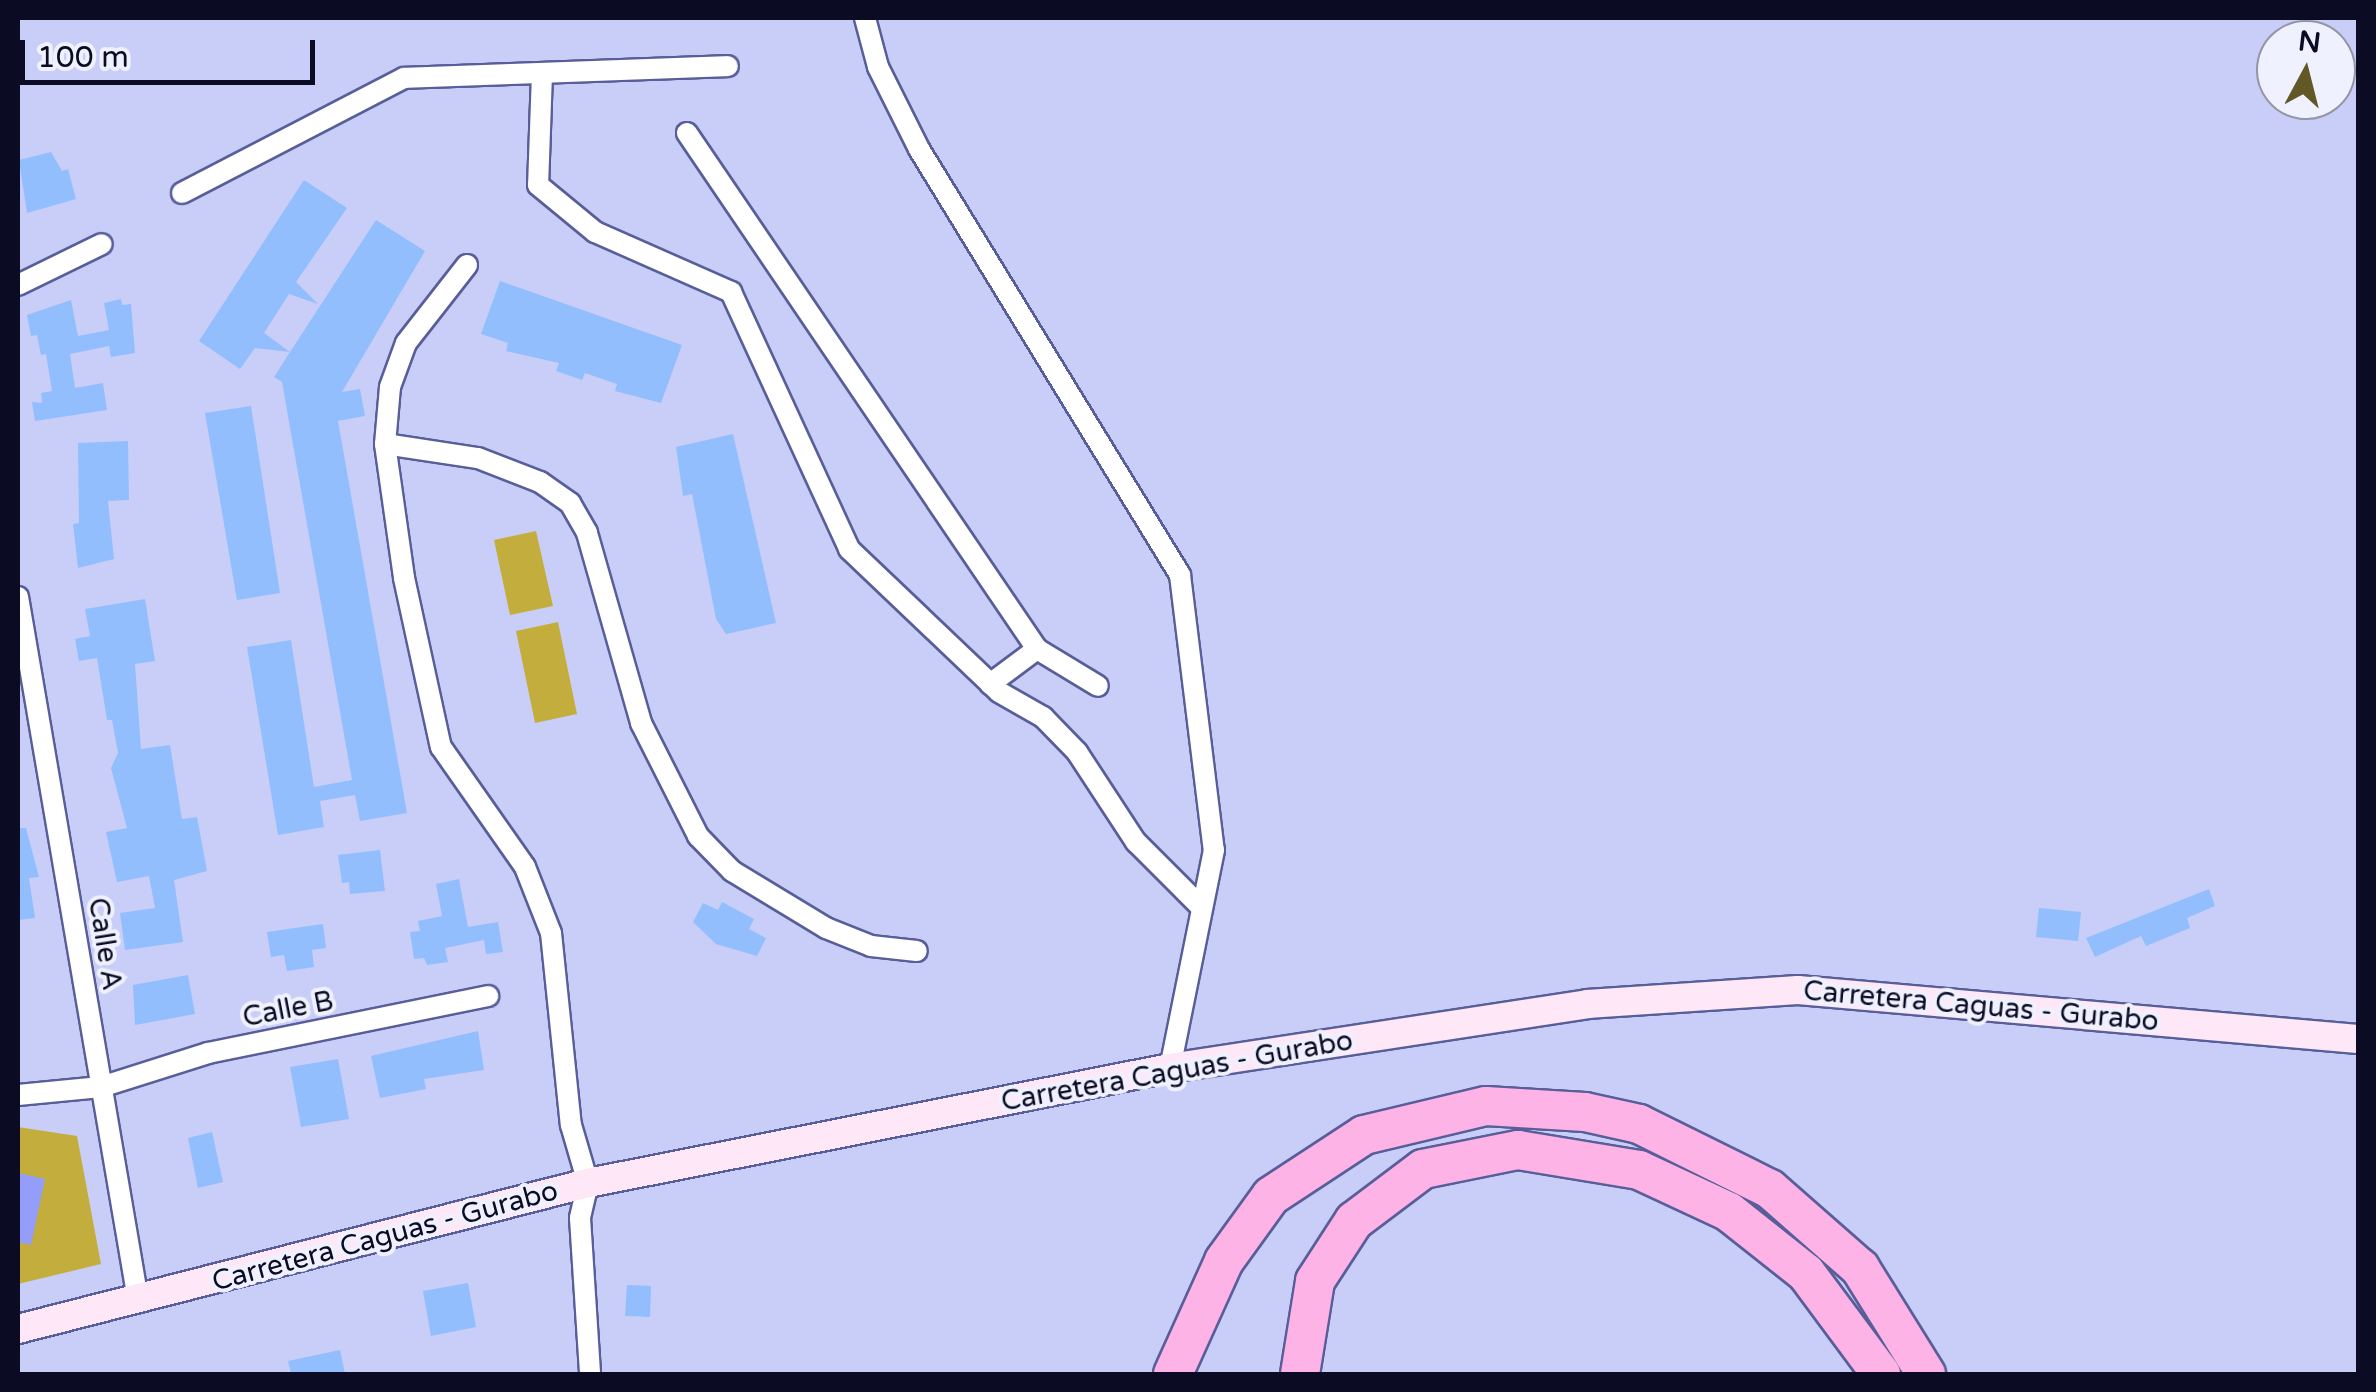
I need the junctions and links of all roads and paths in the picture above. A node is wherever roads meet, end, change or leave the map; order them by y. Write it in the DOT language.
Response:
graph roads {
  1 [pos="865,18"];
  2 [pos="728,66"];
  3 [pos="542,74"];
  4 [pos="687,133"];
  5 [pos="182,192"];
  6 [pos="102,244"];
  7 [pos="467,265"];
  8 [pos="18,285"];
  9 [pos="385,444"];
  10 [pos="18,597"];
  11 [pos="1037,649"];
  12 [pos="990,684"];
  13 [pos="1098,686"];
  14 [pos="1200,906"];
  15 [pos="917,951"];
  16 [pos="488,996"];
  17 [pos="2358,1039"];
  18 [pos="1170,1068"];
  19 [pos="101,1087"];
  20 [pos="18,1095"];
  21 [pos="588,1183"];
  22 [pos="138,1300"];
  23 [pos="18,1329"];
  24 [pos="590,1374"];
  25 [pos="1173,1374"];
  26 [pos="1300,1374"];
  27 [pos="1881,1374"];
  28 [pos="1926,1374"];
  1 -- 14 [label="street"];
  2 -- 3 [label="street"];
  3 -- 5 [label="street"];
  3 -- 12 [label="street"];
  4 -- 11 [label="street"];
  6 -- 8 [label="street"];
  7 -- 9 [label="street"];
  9 -- 15 [label="street"];
  9 -- 21 [label="street"];
  10 -- 19 [label="street, Calle A"];
  11 -- 12 [label="street"];
  11 -- 13 [label="street"];
  12 -- 14 [label="street"];
  14 -- 18 [label="street"];
  16 -- 19 [label="street, Calle B"];
  17 -- 18 [label="main road, Carretera Caguas - Gurabo"];
  18 -- 21 [label="main road, Carretera Caguas - Gurabo"];
  19 -- 20 [label="street, Calle B"];
  19 -- 22 [label="street, Calle A"];
  21 -- 22 [label="main road, Carretera Caguas - Gurabo"];
  21 -- 24 [label="street"];
  22 -- 23 [label="main road, Carretera Caguas - Gurabo"];
  25 -- 28 [label="highway"];
  26 -- 27 [label="highway"];
}
